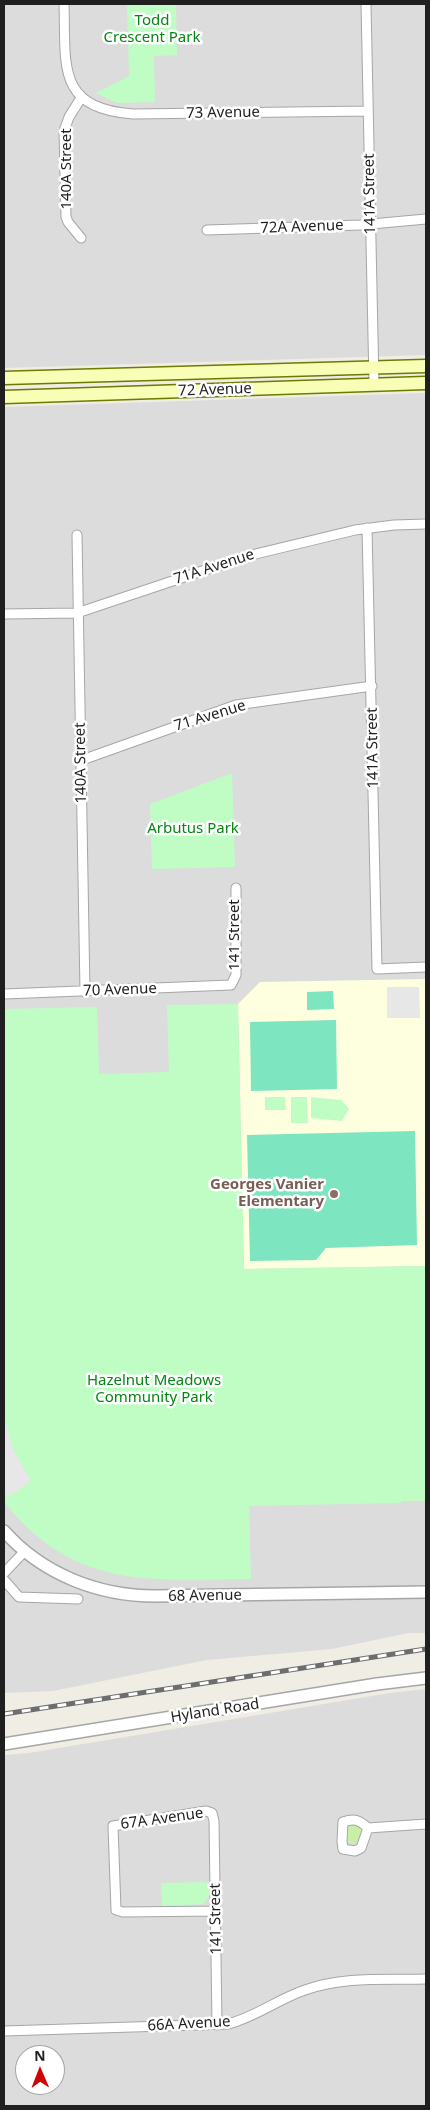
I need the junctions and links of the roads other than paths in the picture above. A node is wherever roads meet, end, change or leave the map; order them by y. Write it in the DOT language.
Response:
graph roads {
  1 [pos="64,4"];
  2 [pos="366,4"];
  3 [pos="81,98"];
  4 [pos="368,111"];
  5 [pos="426,219"];
  6 [pos="371,224"];
  7 [pos="207,230"];
  8 [pos="81,238"];
  9 [pos="426,366"];
  10 [pos="374,368"];
  11 [pos="4,378"];
  12 [pos="426,383"];
  13 [pos="374,384"];
  14 [pos="4,397"];
  15 [pos="426,524"];
  16 [pos="366,528"];
  17 [pos="77,535"];
  18 [pos="77,613"];
  19 [pos="4,614"];
  20 [pos="372,686"];
  21 [pos="82,760"];
  22 [pos="236,888"];
  23 [pos="426,968"];
  24 [pos="234,982"];
  25 [pos="85,992"];
  26 [pos="4,994"];
  27 [pos="4,1531"];
  28 [pos="24,1552"];
  29 [pos="4,1573"];
  30 [pos="4,1580"];
  31 [pos="426,1592"];
  32 [pos="78,1599"];
  33 [pos="426,1678"];
  34 [pos="4,1744"];
  35 [pos="212,1813"];
  36 [pos="426,1824"];
  37 [pos="368,1828"];
  38 [pos="217,1911"];
  39 [pos="426,1979"];
  40 [pos="217,2025"];
  41 [pos="4,2031"];
  1 -- 3 [label="street"];
  2 -- 4 [label="street, 141A Street"];
  3 -- 4 [label="street, 73 Avenue"];
  3 -- 8 [label="street, 140A Street"];
  4 -- 6 [label="street, 141A Street"];
  5 -- 6 [label="street, 72A Avenue"];
  6 -- 7 [label="street, 72A Avenue"];
  6 -- 10 [label="street, 141A Street"];
  9 -- 10 [label="main road, 72 Avenue"];
  10 -- 11 [label="main road, 72 Avenue"];
  10 -- 13 [label="street, 141A Street"];
  12 -- 13 [label="main road, 72 Avenue"];
  13 -- 14 [label="main road, 72 Avenue"];
  15 -- 16 [label="street, 71A Avenue"];
  16 -- 18 [label="street, 71A Avenue"];
  16 -- 20 [label="street, 141A Street"];
  17 -- 18 [label="street, 140A Street"];
  18 -- 19 [label="street, 71A Avenue"];
  18 -- 21 [label="street, 140A Street"];
  20 -- 21 [label="street, 71 Avenue"];
  20 -- 23 [label="street, 141A Street"];
  21 -- 25 [label="street, 140A Street"];
  22 -- 24 [label="street, 141 Street"];
  24 -- 25 [label="street, 70 Avenue"];
  25 -- 26 [label="street, 70 Avenue"];
  27 -- 28 [label="street, 68 Avenue"];
  28 -- 29 [label="street"];
  28 -- 31 [label="street, 68 Avenue"];
  30 -- 32 [label="street"];
  33 -- 34 [label="street, Hyland Road"];
  35 -- 38 [label="street, 141 Street"];
  35 -- 38 [label="street, 67A Avenue"];
  36 -- 37 [label="street"];
  38 -- 40 [label="street, 141 Street"];
  39 -- 40 [label="street, 66A Avenue"];
  40 -- 41 [label="street, 66A Avenue"];
}
